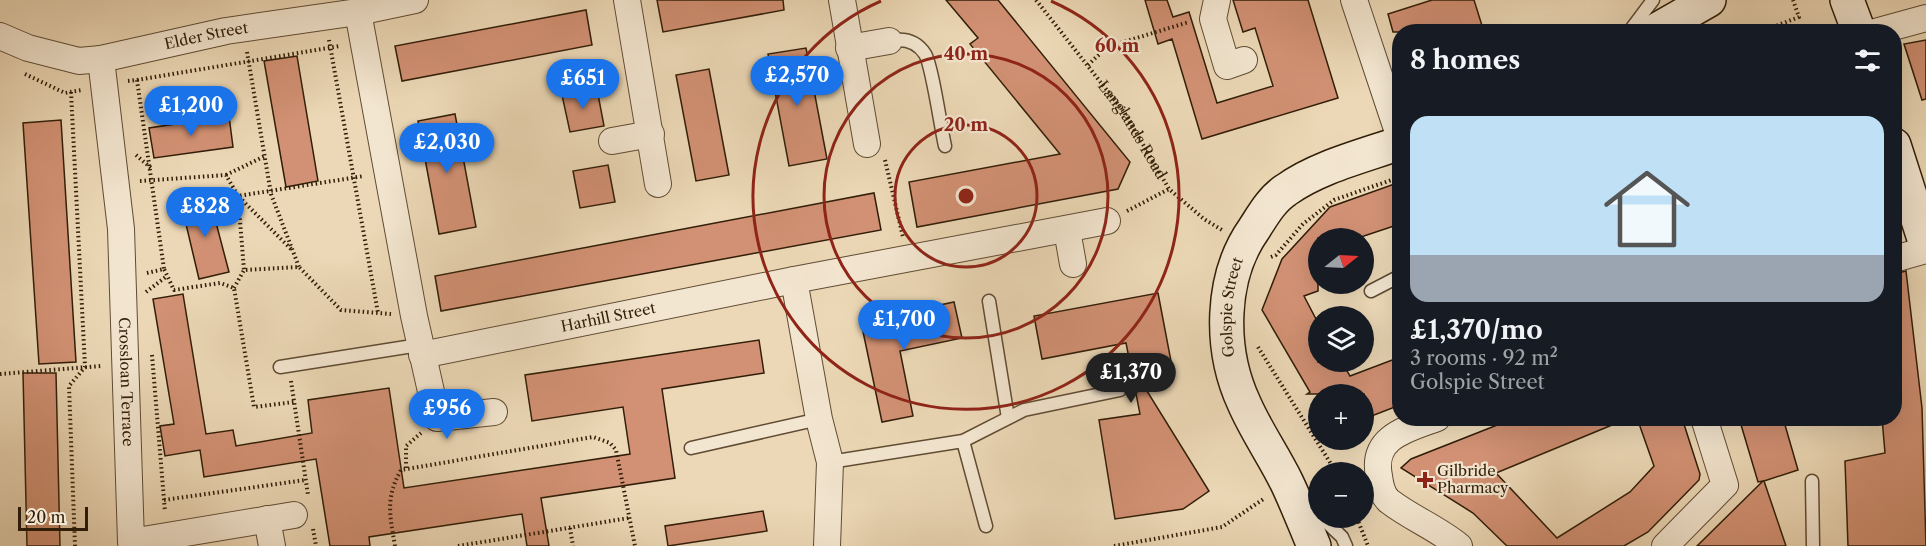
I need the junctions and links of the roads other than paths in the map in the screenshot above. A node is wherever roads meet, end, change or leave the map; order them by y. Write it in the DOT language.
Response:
graph roads {
  1 [pos="415,0"];
  2 [pos="627,0"];
  3 [pos="842,0"];
  4 [pos="1354,0"];
  5 [pos="1653,0"];
  6 [pos="1680,0"];
  7 [pos="1709,0"];
  8 [pos="1847,0"];
  9 [pos="1215,10"];
  10 [pos="358,12"];
  11 [pos="1926,18"];
  12 [pos="1635,24"];
  13 [pos="1659,24"];
  14 [pos="1666,24"];
  15 [pos="1855,24"];
  16 [pos="1902,25"];
  17 [pos="0,36"];
  18 [pos="888,41"];
  19 [pos="849,48"];
  20 [pos="101,59"];
  21 [pos="1244,60"];
  22 [pos="1392,117"];
  23 [pos="651,134"];
  24 [pos="612,141"];
  25 [pos="867,144"];
  26 [pos="945,146"];
  27 [pos="1392,146"];
  28 [pos="1902,170"];
  29 [pos="658,184"];
  30 [pos="1107,221"];
  31 [pos="1067,230"];
  32 [pos="1926,245"];
  33 [pos="1926,250"];
  34 [pos="1902,257"];
  35 [pos="1073,264"];
  36 [pos="794,280"];
  37 [pos="1392,280"];
  38 [pos="1374,289"];
  39 [pos="989,301"];
  40 [pos="421,350"];
  41 [pos="284,366"];
  42 [pos="1120,390"];
  43 [pos="494,412"];
  44 [pos="819,418"];
  45 [pos="1008,418"];
  46 [pos="1416,426"];
  47 [pos="1707,426"];
  48 [pos="963,441"];
  49 [pos="691,448"];
  50 [pos="830,462"];
  51 [pos="1812,481"];
  52 [pos="1287,483"];
  53 [pos="1308,504"];
  54 [pos="305,513"];
  55 [pos="267,519"];
  56 [pos="987,526"];
  57 [pos="1333,528"];
  58 [pos="130,544"];
  59 [pos="272,546"];
  60 [pos="826,546"];
  61 [pos="1314,546"];
  62 [pos="1347,546"];
  63 [pos="1459,546"];
  64 [pos="1665,546"];
  65 [pos="1813,546"];
  1 -- 10 [label="street, Elder Street"];
  2 -- 23 [label="street"];
  3 -- 19 [label="street"];
  4 -- 22 [label="street"];
  5 -- 12 [label="lane"];
  6 -- 13 [label="street"];
  7 -- 14 [label="street"];
  8 -- 15 [label="street"];
  9 -- 21 [label="street"];
  10 -- 20 [label="street, Elder Street"];
  10 -- 40 [label="street"];
  11 -- 16 [label="street"];
  17 -- 20 [label="street, Elder Street"];
  18 -- 19 [label="street"];
  18 -- 26 [label="lane"];
  19 -- 25 [label="street"];
  20 -- 58 [label="street, Crossloan Terrace"];
  23 -- 24 [label="street"];
  23 -- 29 [label="street"];
  27 -- 52 [label="street, Golspie Street"];
  28 -- 32 [label="street"];
  30 -- 31 [label="street, Harhill Street"];
  31 -- 35 [label="street"];
  31 -- 36 [label="street, Harhill Street"];
  33 -- 34 [label="street"];
  36 -- 40 [label="street, Harhill Street"];
  36 -- 44 [label="street"];
  37 -- 38 [label="lane"];
  39 -- 45 [label="lane"];
  40 -- 41 [label="lane"];
  40 -- 43 [label="street"];
  42 -- 45 [label="lane"];
  44 -- 49 [label="lane"];
  44 -- 50 [label="street"];
  45 -- 48 [label="lane"];
  46 -- 63 [label="street"];
  47 -- 64 [label="street"];
  48 -- 50 [label="lane"];
  48 -- 56 [label="lane"];
  50 -- 60 [label="street"];
  51 -- 65 [label="lane"];
  52 -- 53 [label="lane"];
  52 -- 61 [label="street, Golspie Street"];
  54 -- 55 [label="street, Crossloan Terrace"];
  55 -- 58 [label="street, Crossloan Terrace"];
  55 -- 59 [label="street"];
  57 -- 62 [label="lane"];
}
